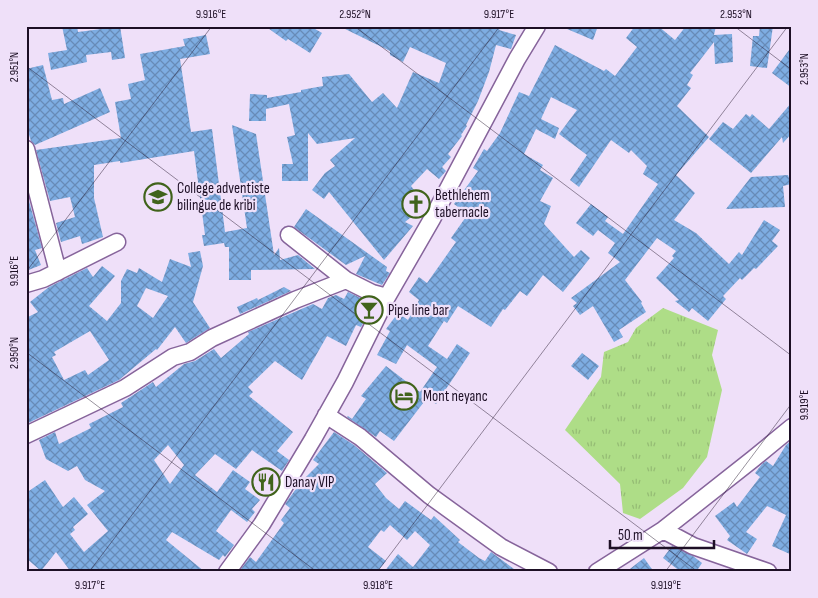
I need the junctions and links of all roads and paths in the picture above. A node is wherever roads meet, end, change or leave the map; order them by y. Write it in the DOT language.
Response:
graph roads {
  1 [pos="537,26"];
  2 [pos="26,149"];
  3 [pos="290,235"];
  4 [pos="117,242"];
  5 [pos="58,272"];
  6 [pos="346,280"];
  7 [pos="26,284"];
  8 [pos="387,297"];
  9 [pos="326,415"];
  10 [pos="792,427"];
  11 [pos="26,435"];
  12 [pos="663,530"];
  13 [pos="227,572"];
  14 [pos="549,572"];
  15 [pos="597,572"];
  16 [pos="768,572"];
  1 -- 8 [label="street"];
  2 -- 5 [label="street"];
  3 -- 6 [label="street"];
  4 -- 5 [label="street"];
  5 -- 7 [label="street"];
  6 -- 8 [label="street"];
  6 -- 11 [label="street"];
  8 -- 9 [label="street"];
  9 -- 13 [label="street"];
  9 -- 14 [label="street"];
  10 -- 12 [label="street"];
  12 -- 15 [label="street"];
  12 -- 16 [label="street"];
}
